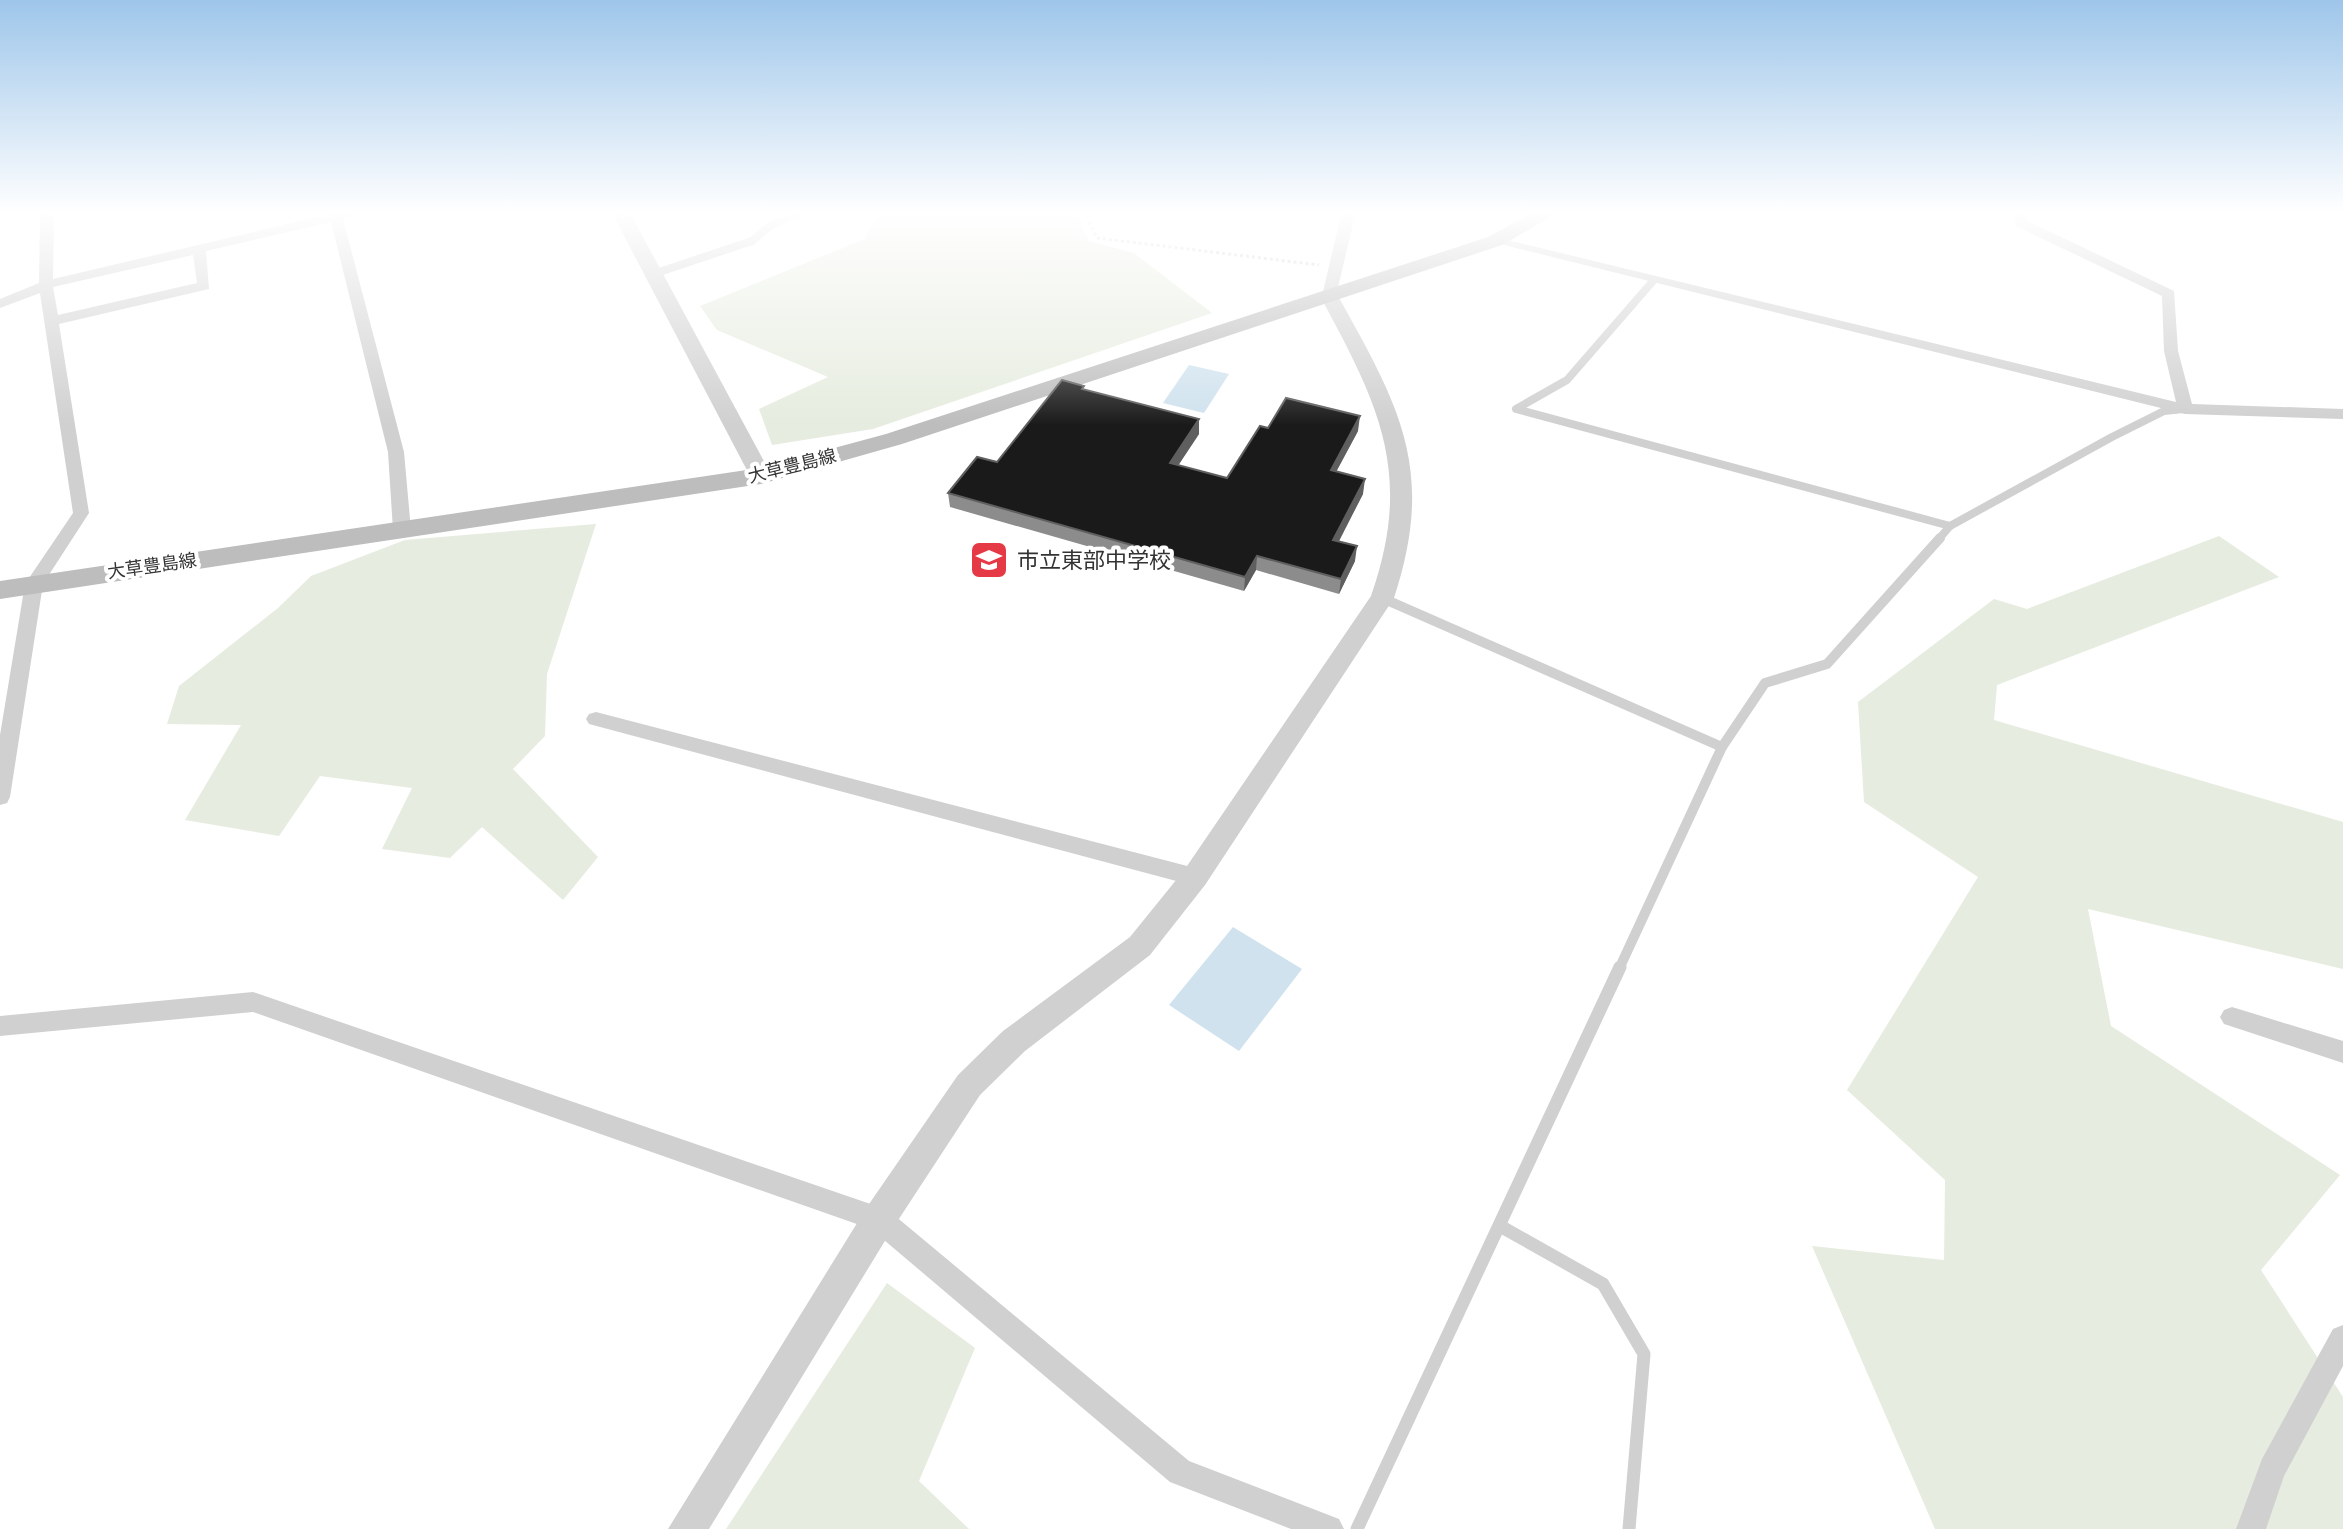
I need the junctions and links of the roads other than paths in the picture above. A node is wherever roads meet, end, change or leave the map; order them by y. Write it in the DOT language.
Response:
graph roads {
  1 [pos="58,282"];
  2 [pos="203,282"];
  3 [pos="353,282"];
  4 [pos="661,282"];
  5 [pos="1333,282"];
  6 [pos="1370,282"];
  7 [pos="1652,282"];
  8 [pos="1659,282"];
  9 [pos="2145,282"];
  10 [pos="46,285"];
  11 [pos="1329,296"];
  12 [pos="0,304"];
  13 [pos="52,321"];
  14 [pos="2185,409"];
  15 [pos="2343,414"];
  16 [pos="761,476"];
  17 [pos="1950,526"];
  18 [pos="402,530"];
  19 [pos="34,584"];
  20 [pos="0,590"];
  21 [pos="1382,598"];
  22 [pos="596,719"];
  23 [pos="1722,747"];
  24 [pos="0,797"];
  25 [pos="1195,877"];
  26 [pos="2232,1017"];
  27 [pos="0,1026"];
  28 [pos="2343,1052"];
  29 [pos="879,1219"];
  30 [pos="1500,1226"];
  31 [pos="2343,1339"];
  32 [pos="687,1529"];
  33 [pos="1329,1529"];
  34 [pos="1357,1529"];
  35 [pos="1629,1529"];
  36 [pos="2251,1529"];
  1 -- 10 [label="street"];
  2 -- 13 [label="street"];
  3 -- 18 [label="street"];
  4 -- 16 [label="street"];
  5 -- 11 [label="street"];
  6 -- 11 [label="main road, 大草豊島線"];
  7 -- 17 [label="lane"];
  8 -- 14 [label="street"];
  9 -- 14 [label="street"];
  10 -- 12 [label="street"];
  10 -- 13 [label="street"];
  11 -- 16 [label="main road, 大草豊島線"];
  11 -- 21 [label="street"];
  13 -- 19 [label="street"];
  14 -- 15 [label="street"];
  14 -- 17 [label="lane"];
  16 -- 18 [label="main road, 大草豊島線"];
  17 -- 23 [label="lane"];
  18 -- 19 [label="main road, 大草豊島線"];
  19 -- 20 [label="main road, 大草豊島線"];
  19 -- 24 [label="street"];
  21 -- 23 [label="lane"];
  21 -- 25 [label="street"];
  22 -- 25 [label="street"];
  23 -- 30 [label="lane"];
  25 -- 29 [label="street"];
  26 -- 28 [label="street"];
  27 -- 29 [label="street"];
  29 -- 32 [label="street"];
  29 -- 33 [label="street"];
  30 -- 34 [label="lane"];
  30 -- 35 [label="lane"];
  31 -- 36 [label="street"];
}
